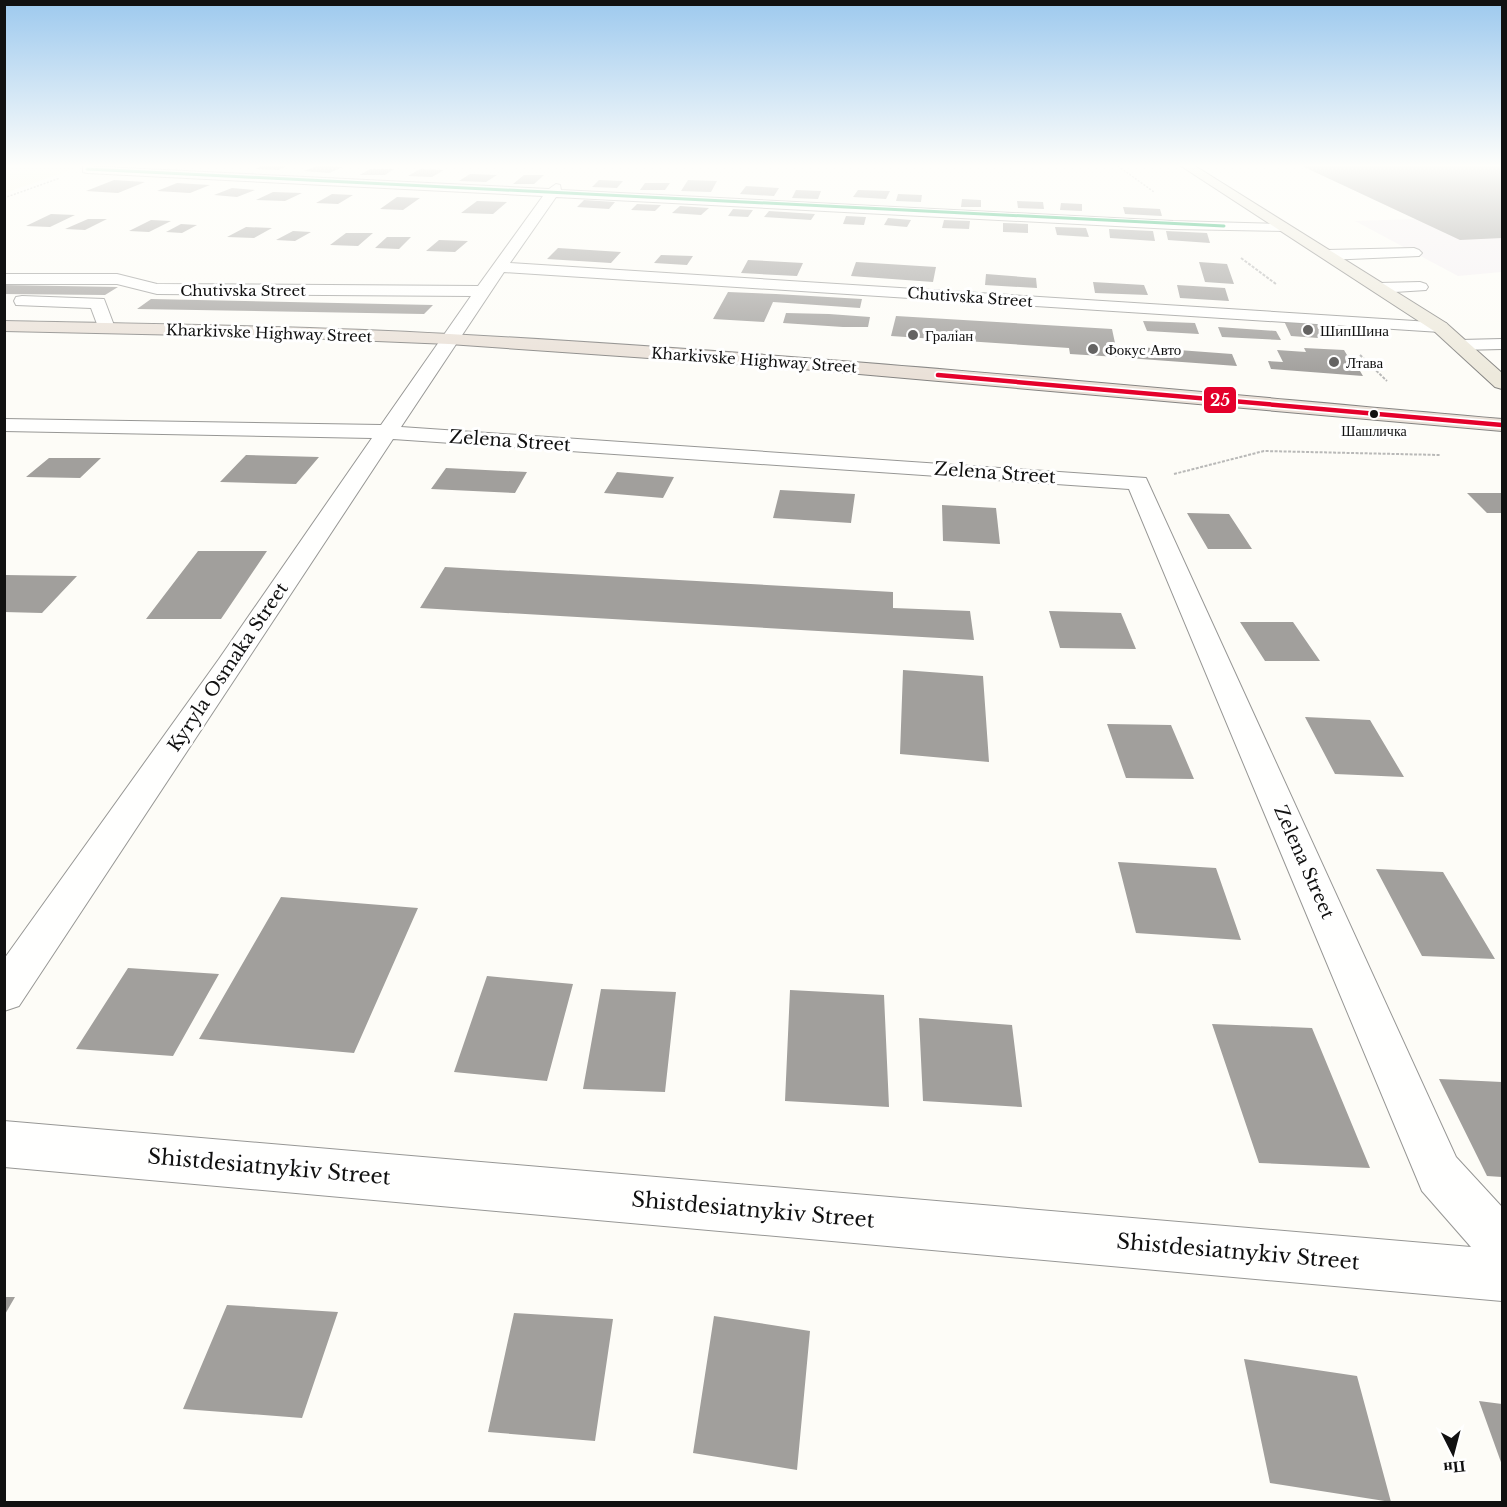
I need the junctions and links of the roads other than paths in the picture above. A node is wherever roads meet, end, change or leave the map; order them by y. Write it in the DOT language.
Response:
graph roads {
  1 [pos="522,236"];
  2 [pos="1297,236"];
  3 [pos="1414,253"];
  4 [pos="1327,255"];
  5 [pos="500,267"];
  6 [pos="4,279"];
  7 [pos="1420,287"];
  8 [pos="1379,288"];
  9 [pos="483,291"];
  10 [pos="4,301"];
  11 [pos="1440,327"];
  12 [pos="8,328"];
  13 [pos="106,328"];
  14 [pos="449,339"];
  15 [pos="1503,344"];
  16 [pos="1460,345"];
  17 [pos="1503,383"];
  18 [pos="4,425"];
  19 [pos="1503,425"];
  20 [pos="387,432"];
  21 [pos="4,993"];
  22 [pos="4,1144"];
  23 [pos="1503,1243"];
  24 [pos="1503,1275"];
  1 -- 5 [label="street, Kyryla Osmaka Street"];
  2 -- 4 [label="main road"];
  3 -- 4 [label="street"];
  4 -- 8 [label="main road"];
  5 -- 9 [label="street, Kyryla Osmaka Street"];
  5 -- 11 [label="street, Chutivska Street"];
  6 -- 9 [label="street, Chutivska Street"];
  7 -- 8 [label="street"];
  8 -- 11 [label="main road"];
  9 -- 14 [label="street, Kyryla Osmaka Street"];
  10 -- 13 [label="street"];
  11 -- 16 [label="main road"];
  12 -- 13 [label="highway, Kharkivske Highway Street"];
  13 -- 14 [label="highway, Kharkivske Highway Street"];
  14 -- 19 [label="highway, Kharkivske Highway Street"];
  14 -- 20 [label="street, Kyryla Osmaka Street"];
  15 -- 16 [label="street"];
  16 -- 17 [label="main road"];
  18 -- 20 [label="street, Zelena Street"];
  20 -- 21 [label="street, Kyryla Osmaka Street"];
  20 -- 23 [label="street, Zelena Street"];
  22 -- 24 [label="street, Shistdesiatnykiv Street"];
}
